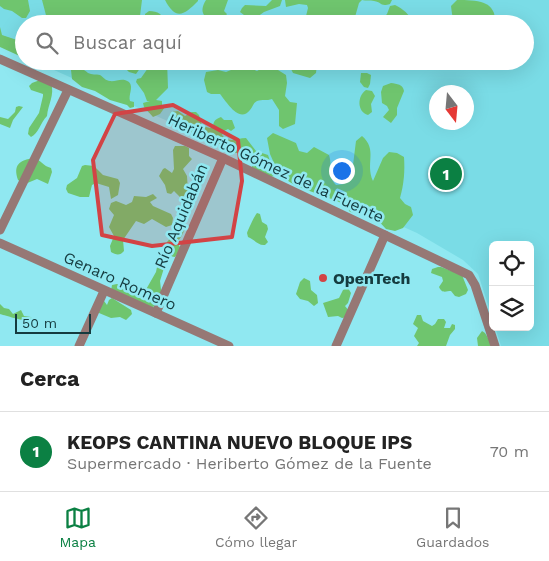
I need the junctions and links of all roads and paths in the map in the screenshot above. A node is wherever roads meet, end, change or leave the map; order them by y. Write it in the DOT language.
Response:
graph roads {
  1 [pos="0,59"];
  2 [pos="15,66"];
  3 [pos="24,70"];
  4 [pos="68,90"];
  5 [pos="223,158"];
  6 [pos="0,230"];
  7 [pos="385,235"];
  8 [pos="0,243"];
  9 [pos="104,290"];
  10 [pos="156,313"];
  11 [pos="207,342"];
  12 [pos="79,346"];
  13 [pos="229,346"];
  14 [pos="336,346"];
  15 [pos="495,346"];
  1 -- 2 [label="street, Heriberto Gómez de la Fuente"];
  3 -- 4 [label="street, Heriberto Gómez de la Fuente"];
  4 -- 5 [label="street, Heriberto Gómez de la Fuente"];
  4 -- 6 [label="street"];
  5 -- 7 [label="street, Heriberto Gómez de la Fuente"];
  5 -- 10 [label="street, Río Aquidabán"];
  7 -- 14 [label="street"];
  7 -- 15 [label="street, Heriberto Gómez de la Fuente"];
  8 -- 9 [label="street, Genaro Romero"];
  9 -- 10 [label="street, Genaro Romero"];
  9 -- 12 [label="street"];
  10 -- 11 [label="street, Genaro Romero"];
  11 -- 13 [label="street, Genaro Romero"];
}
